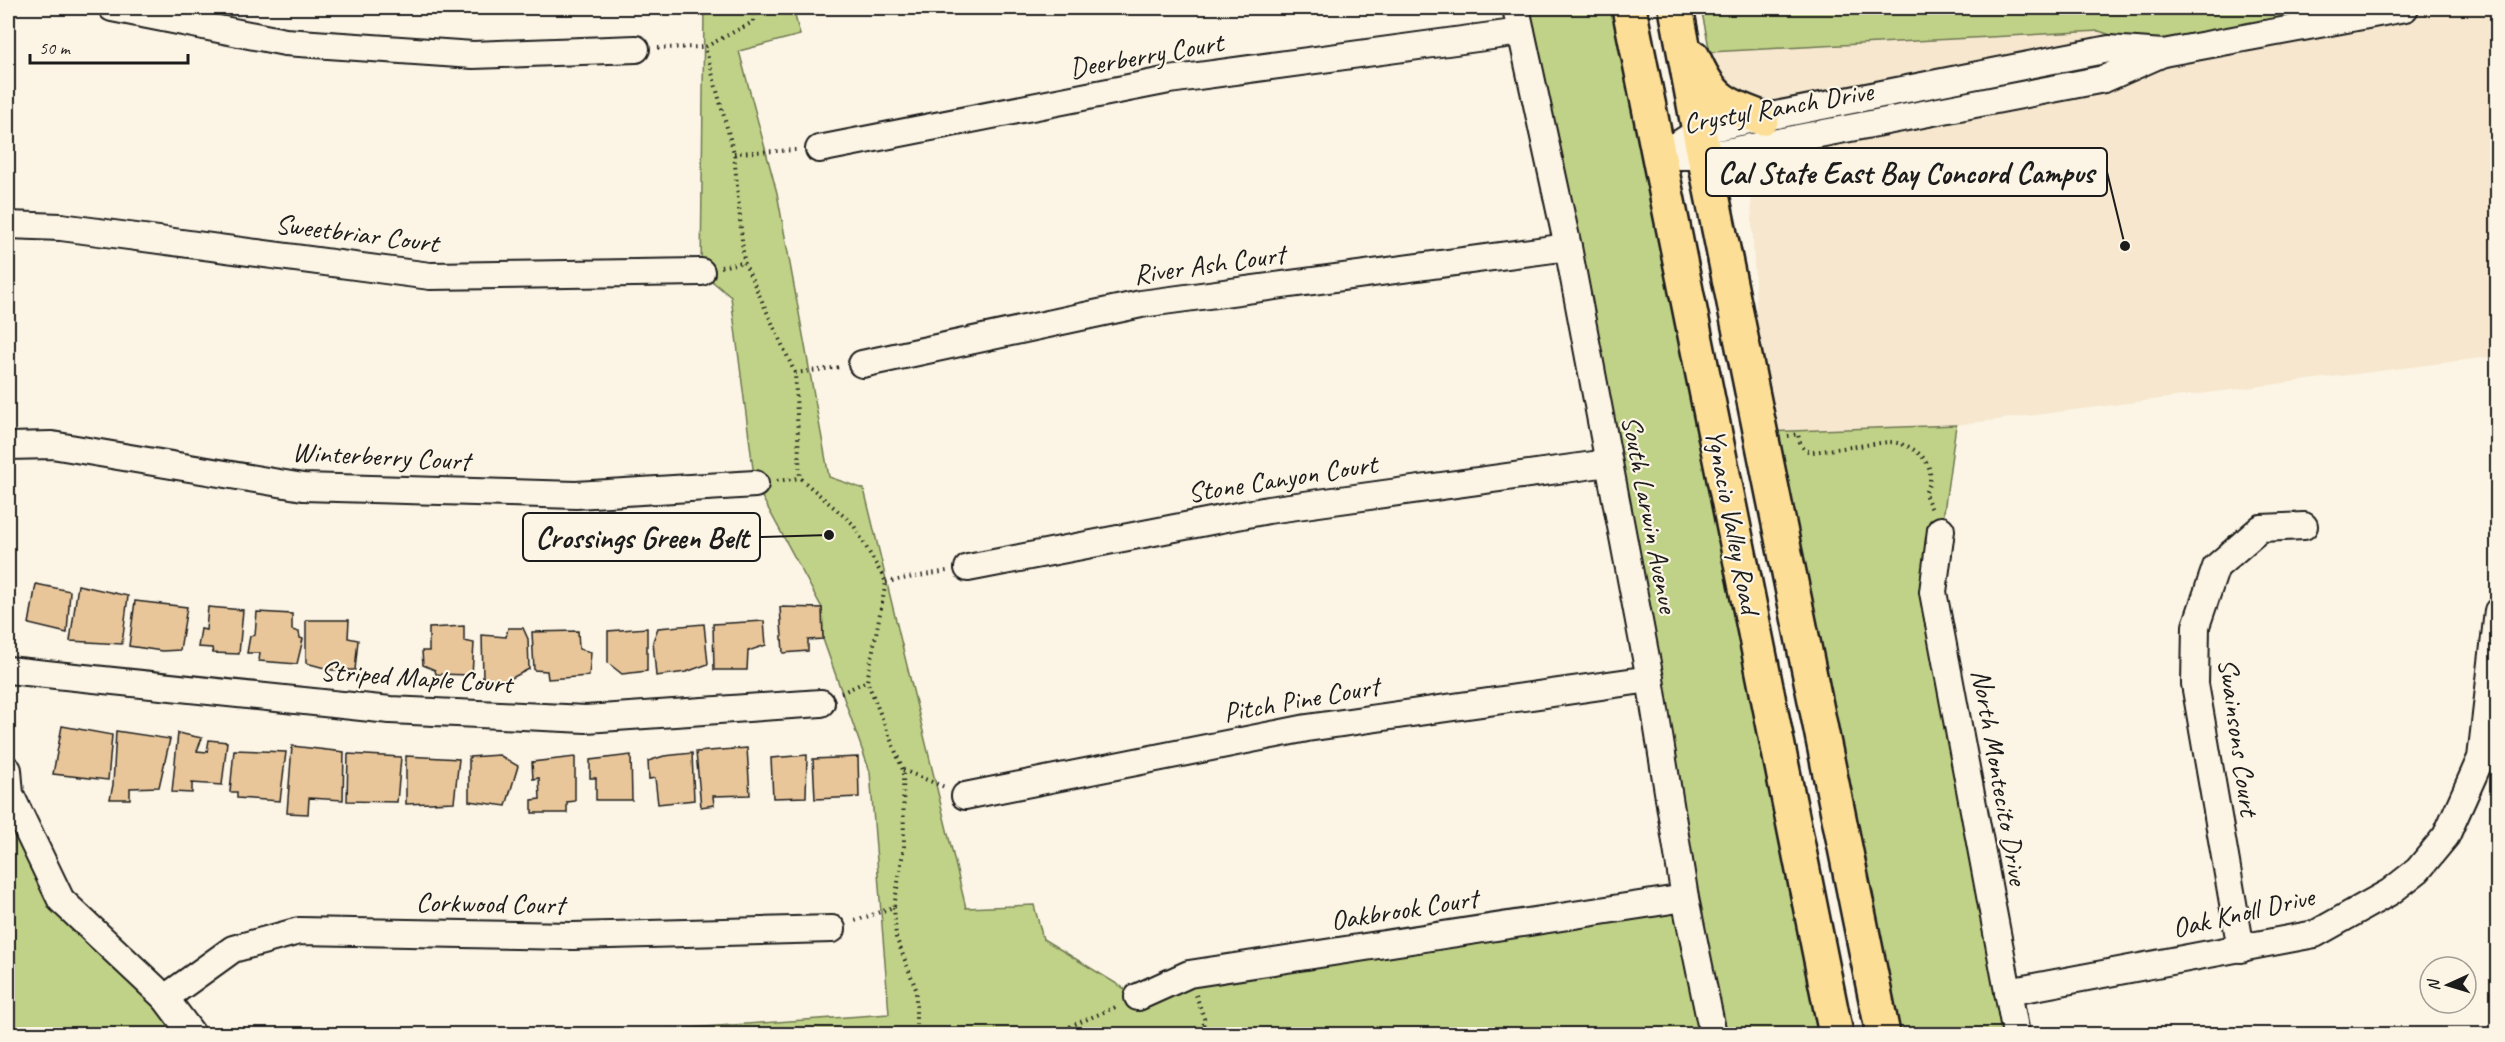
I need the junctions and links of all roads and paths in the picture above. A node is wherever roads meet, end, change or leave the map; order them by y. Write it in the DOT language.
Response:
graph roads {
  1 [pos="112,8"];
  2 [pos="753,8"];
  3 [pos="1629,8"];
  4 [pos="2405,8"];
  5 [pos="1678,16"];
  6 [pos="1519,20"];
  7 [pos="705,47"];
  8 [pos="636,49"];
  9 [pos="2163,53"];
  10 [pos="1762,118"];
  11 [pos="1702,143"];
  12 [pos="819,149"];
  13 [pos="734,153"];
  14 [pos="1660,156"];
  15 [pos="8,225"];
  16 [pos="1568,247"];
  17 [pos="701,272"];
  18 [pos="862,364"];
  19 [pos="795,373"];
  20 [pos="1763,440"];
  21 [pos="8,446"];
  22 [pos="1608,463"];
  23 [pos="755,484"];
  24 [pos="2304,526"];
  25 [pos="1941,530"];
  26 [pos="968,568"];
  27 [pos="886,582"];
  28 [pos="2498,611"];
  29 [pos="8,670"];
  30 [pos="1650,679"];
  31 [pos="867,681"];
  32 [pos="821,703"];
  33 [pos="8,770"];
  34 [pos="903,770"];
  35 [pos="965,796"];
  36 [pos="1685,898"];
  37 [pos="894,907"];
  38 [pos="832,929"];
  39 [pos="2241,949"];
  40 [pos="1189,974"];
  41 [pos="2008,992"];
  42 [pos="1138,997"];
  43 [pos="165,999"];
  44 [pos="192,1035"];
  45 [pos="916,1035"];
  46 [pos="1060,1035"];
  47 [pos="1199,1035"];
  48 [pos="1713,1035"];
  49 [pos="1836,1035"];
  50 [pos="1883,1035"];
  51 [pos="2016,1035"];
  1 -- 8 [label="street"];
  2 -- 7 [label="path"];
  3 -- 14 [label="highway, Ygnacio Valley Road"];
  4 -- 9 [label="street, Crystyl Ranch Drive"];
  5 -- 10 [label="highway"];
  5 -- 11 [label="highway, Ygnacio Valley Road"];
  6 -- 12 [label="street, Deerberry Court"];
  6 -- 16 [label="street, South Larwin Avenue"];
  7 -- 8 [label="path"];
  7 -- 13 [label="path"];
  9 -- 10 [label="street, Crystyl Ranch Drive"];
  9 -- 11 [label="street, Crystyl Ranch Drive"];
  10 -- 11 [label="street, Crystyl Ranch Drive"];
  11 -- 14 [label="street, Crystyl Ranch Drive"];
  11 -- 20 [label="highway, Ygnacio Valley Road"];
  12 -- 13 [label="path"];
  13 -- 19 [label="path"];
  14 -- 49 [label="highway, Ygnacio Valley Road"];
  15 -- 17 [label="street, Sweetbriar Court"];
  16 -- 18 [label="street, River Ash Court"];
  16 -- 22 [label="street, South Larwin Avenue"];
  18 -- 19 [label="path"];
  19 -- 27 [label="path"];
  20 -- 25 [label="path"];
  20 -- 50 [label="highway, Ygnacio Valley Road"];
  21 -- 23 [label="street, Winterberry Court"];
  22 -- 26 [label="street, Stone Canyon Court"];
  22 -- 30 [label="street, South Larwin Avenue"];
  24 -- 39 [label="street, Swainsons Court"];
  25 -- 41 [label="street, North Montecito Drive"];
  26 -- 27 [label="path"];
  27 -- 31 [label="path"];
  28 -- 39 [label="street, Oak Knoll Drive"];
  29 -- 32 [label="street, Striped Maple Court"];
  30 -- 35 [label="street, Pitch Pine Court"];
  30 -- 36 [label="street, South Larwin Avenue"];
  31 -- 32 [label="path"];
  31 -- 34 [label="path"];
  33 -- 43 [label="street"];
  34 -- 35 [label="path"];
  34 -- 37 [label="path"];
  36 -- 40 [label="street, Oakbrook Court"];
  36 -- 48 [label="street, South Larwin Avenue"];
  37 -- 38 [label="path"];
  37 -- 45 [label="path"];
  38 -- 43 [label="street, Corkwood Court"];
  39 -- 41 [label="street, Oak Knoll Drive"];
  40 -- 42 [label="street, Oakbrook Court"];
  40 -- 47 [label="path"];
  41 -- 51 [label="street, North Montecito Drive"];
  42 -- 46 [label="path"];
  43 -- 44 [label="street"];
}
